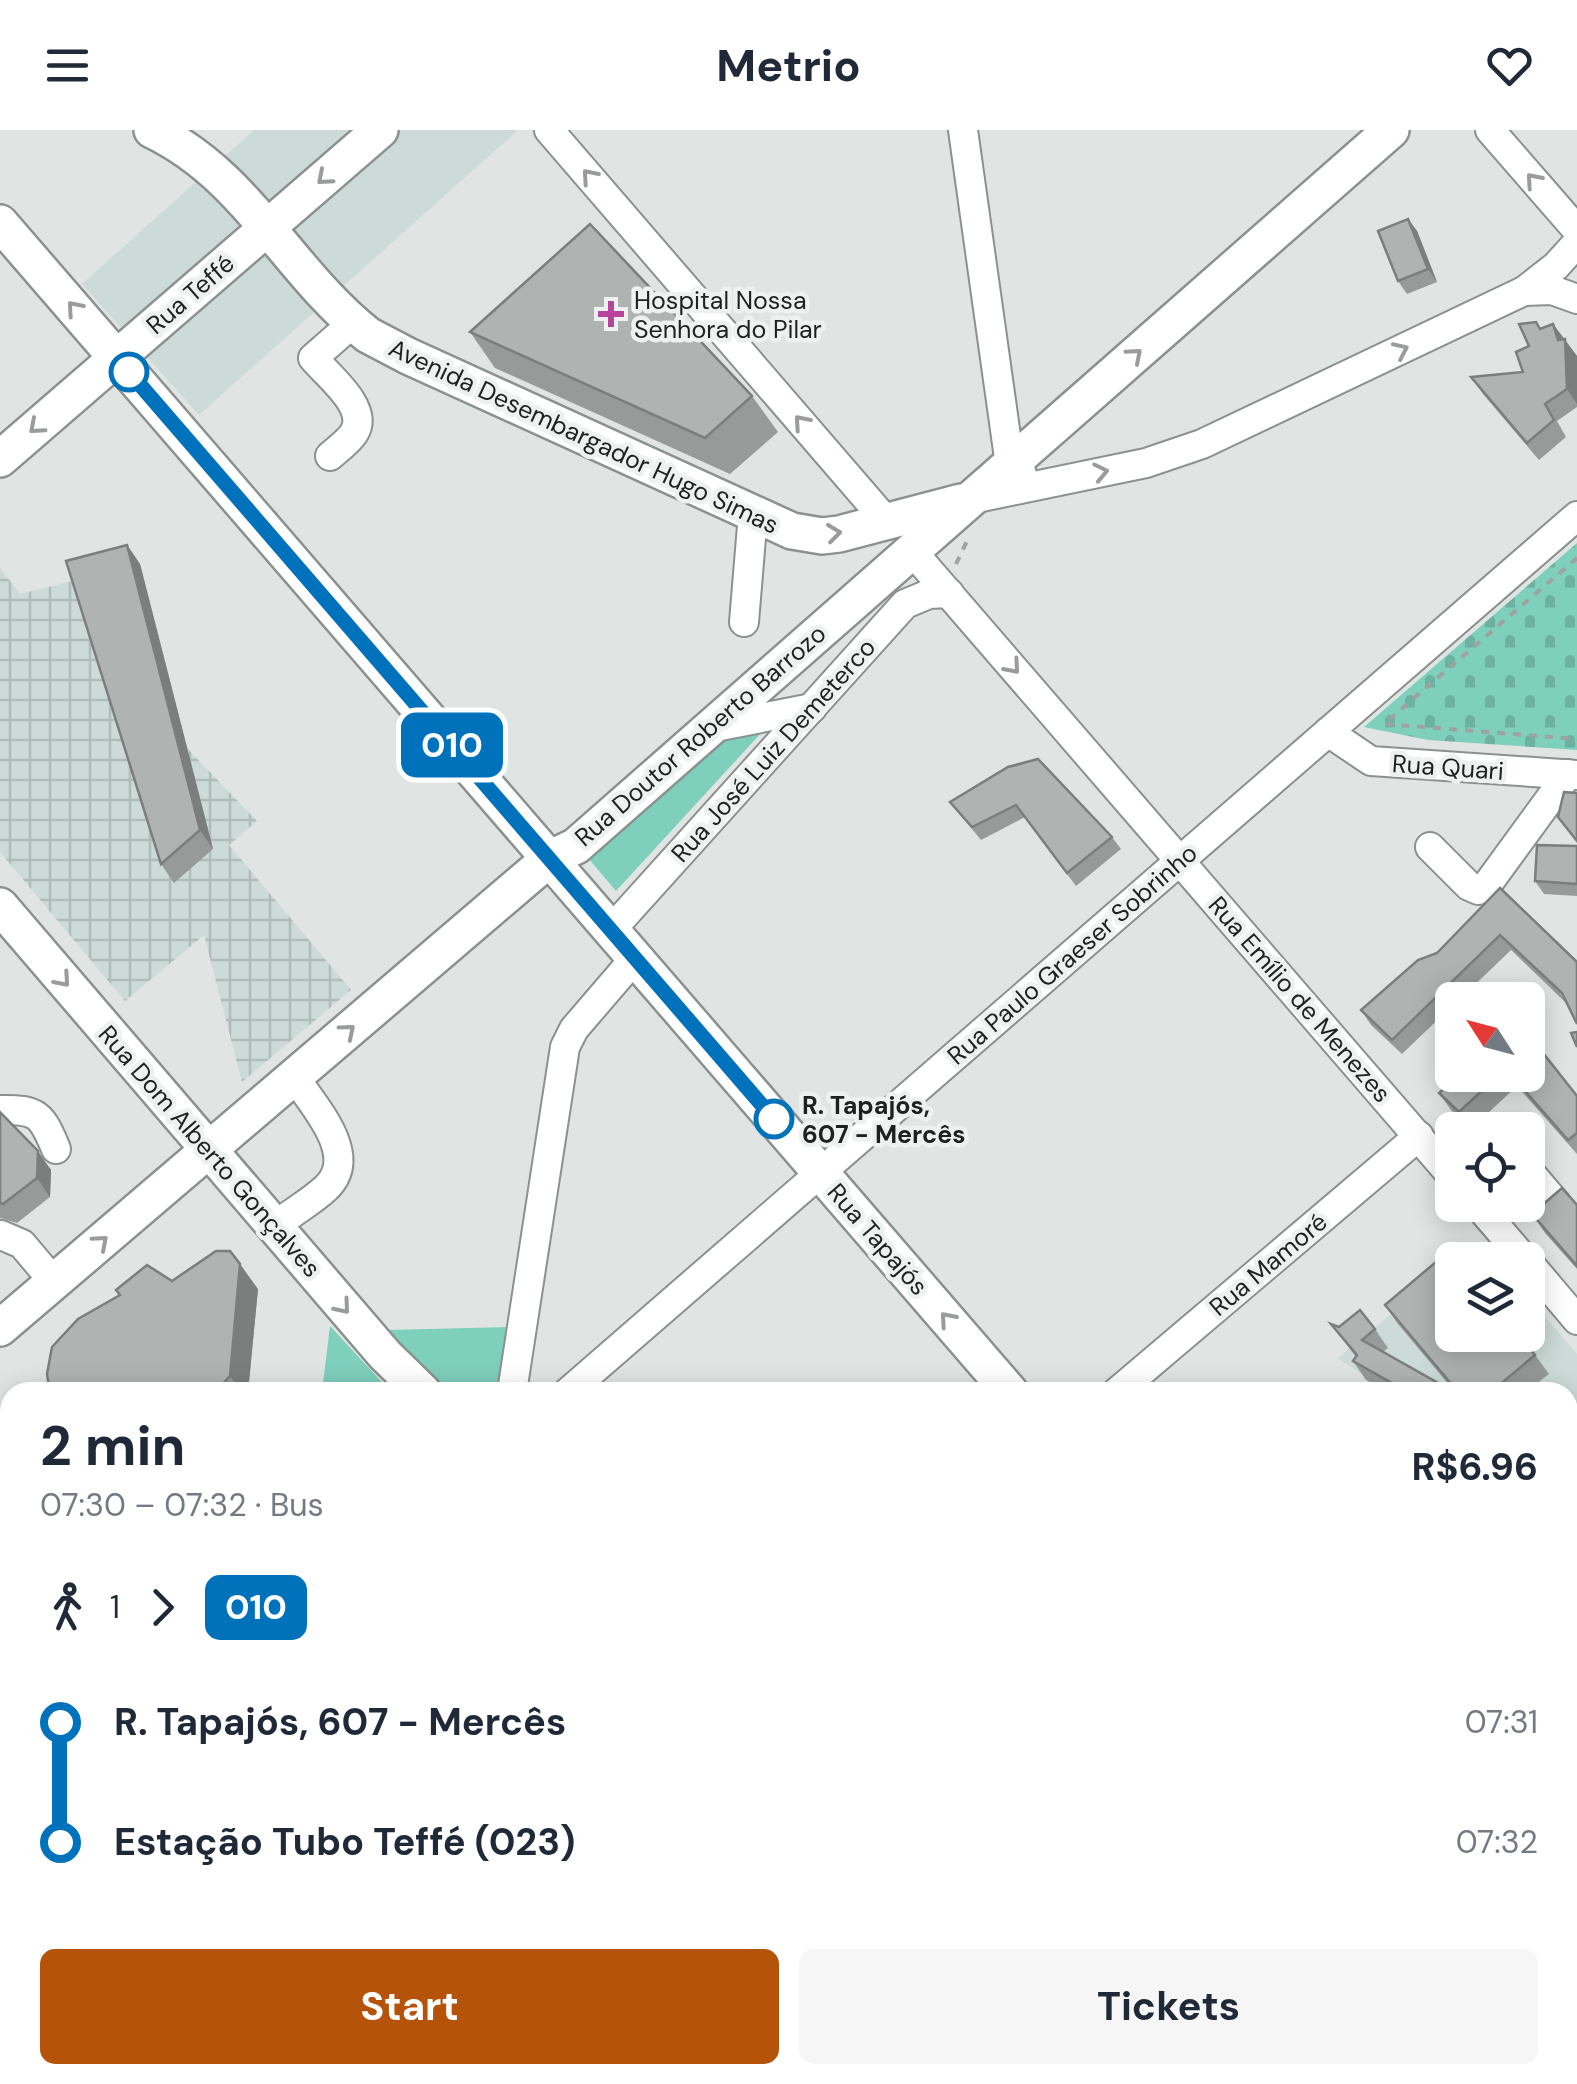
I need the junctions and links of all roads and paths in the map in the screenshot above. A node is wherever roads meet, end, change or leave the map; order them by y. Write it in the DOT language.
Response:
graph roads {
  1 [pos="152,130"];
  2 [pos="380,130"];
  3 [pos="549,130"];
  4 [pos="963,130"];
  5 [pos="1391,130"];
  6 [pos="1490,130"];
  7 [pos="0,222"];
  8 [pos="269,226"];
  9 [pos="1577,230"];
  10 [pos="1577,244"];
  11 [pos="1524,291"];
  12 [pos="1577,299"];
  13 [pos="353,323"];
  14 [pos="117,358"];
  15 [pos="330,456"];
  16 [pos="0,459"];
  17 [pos="1010,465"];
  18 [pos="1039,485"];
  19 [pos="972,498"];
  20 [pos="753,514"];
  21 [pos="1577,516"];
  22 [pos="888,522"];
  23 [pos="968,539"];
  24 [pos="912,550"];
  25 [pos="1577,558"];
  26 [pos="1569,565"];
  27 [pos="1577,566"];
  28 [pos="880,578"];
  29 [pos="949,593"];
  30 [pos="905,604"];
  31 [pos="744,622"];
  32 [pos="812,708"];
  33 [pos="710,728"];
  34 [pos="1328,732"];
  35 [pos="1577,738"];
  36 [pos="1572,774"];
  37 [pos="1430,847"];
  38 [pos="550,859"];
  39 [pos="1180,860"];
  40 [pos="0,906"];
  41 [pos="611,930"];
  42 [pos="635,958"];
  43 [pos="294,1076"];
  44 [pos="0,1110"];
  45 [pos="1419,1136"];
  46 [pos="56,1149"];
  47 [pos="209,1150"];
  48 [pos="1435,1155"];
  49 [pos="821,1173"];
  50 [pos="1545,1190"];
  51 [pos="1556,1203"];
  52 [pos="1493,1222"];
  53 [pos="274,1226"];
  54 [pos="4,1237"];
  55 [pos="1510,1242"];
  56 [pos="1545,1283"];
  57 [pos="48,1287"];
  58 [pos="1577,1320"];
  59 [pos="0,1328"];
  60 [pos="413,1382"];
  61 [pos="514,1382"];
  62 [pos="580,1382"];
  63 [pos="1001,1382"];
  64 [pos="1129,1382"];
  1 -- 8 [label="main road, Avenida Desembargador Hugo Simas"];
  2 -- 8 [label="main road, Rua Teffé, one-way"];
  22 -- 3 [label="street, one-way"];
  4 -- 17 [label="street"];
  17 -- 5 [label="main road, Rua Doutor Roberto Barrozo, one-way"];
  9 -- 6 [label="street, one-way"];
  14 -- 7 [label="main road, Rua Tapajós, one-way"];
  8 -- 13 [label="main road, Avenida Desembargador Hugo Simas"];
  8 -- 14 [label="main road, Rua Teffé"];
  10 -- 11 [label="street, Avenida Desembargador Hugo Simas"];
  11 -- 12 [label="street"];
  18 -- 11 [label="street, Avenida Desembargador Hugo Simas, one-way"];
  13 -- 15 [label="street"];
  13 -- 20 [label="main road, Avenida Desembargador Hugo Simas"];
  14 -- 16 [label="main road, Rua Teffé, one-way"];
  14 -- 38 [label="main road, Rua Tapajós"];
  17 -- 18 [label="street"];
  17 -- 19 [label="main road, Rua Doutor Roberto Barrozo"];
  18 -- 19 [label="street, Avenida Desembargador Hugo Simas"];
  19 -- 22 [label="main road, Avenida Desembargador Hugo Simas"];
  19 -- 24 [label="main road, Rua Doutor Roberto Barrozo"];
  20 -- 22 [label="main road, Avenida Desembargador Hugo Simas, one-way"];
  20 -- 31 [label="street"];
  21 -- 34 [label="street, Rua Paulo Graeser Sobrinho"];
  22 -- 28 [label="main road"];
  23 -- 29 [label="path"];
  24 -- 28 [label="main road, Rua Doutor Roberto Barrozo"];
  24 -- 29 [label="street, Rua Emílio de Menezes"];
  24 -- 30 [label="street"];
  25 -- 26 [label="path"];
  26 -- 27 [label="path"];
  26 -- 35 [label="path"];
  28 -- 33 [label="main road, Rua Doutor Roberto Barrozo"];
  29 -- 30 [label="street"];
  29 -- 39 [label="street, Rua Emílio de Menezes, one-way"];
  30 -- 32 [label="street, Rua José Luiz Demeterco"];
  32 -- 33 [label="street"];
  32 -- 41 [label="street, Rua José Luiz Demeterco"];
  33 -- 38 [label="main road, Rua Doutor Roberto Barrozo"];
  34 -- 36 [label="street, Rua Quari"];
  34 -- 39 [label="street, Rua Paulo Graeser Sobrinho"];
  36 -- 37 [label="street"];
  38 -- 41 [label="main road, Rua Tapajós"];
  43 -- 38 [label="main road, Rua Doutor Roberto Barrozo, one-way"];
  39 -- 45 [label="street, Rua Emílio de Menezes"];
  39 -- 49 [label="street, Rua Paulo Graeser Sobrinho"];
  40 -- 47 [label="main road, Rua Dom Alberto Gonçalves, one-way"];
  41 -- 42 [label="main road, Rua Tapajós"];
  42 -- 49 [label="main road, Rua Tapajós"];
  42 -- 61 [label="street"];
  43 -- 47 [label="main road, Rua Doutor Roberto Barrozo"];
  43 -- 53 [label="street"];
  44 -- 46 [label="street"];
  45 -- 48 [label="street, Rua Emílio de Menezes"];
  45 -- 64 [label="street, Rua Mamoré"];
  47 -- 53 [label="main road, Rua Dom Alberto Gonçalves"];
  57 -- 47 [label="main road, Rua Doutor Roberto Barrozo, one-way"];
  49 -- 62 [label="street, Rua Paulo Graeser Sobrinho"];
  63 -- 49 [label="main road, Rua Tapajós, one-way"];
  50 -- 51 [label="street"];
  52 -- 55 [label="street"];
  53 -- 60 [label="main road, Rua Dom Alberto Gonçalves, one-way"];
  54 -- 57 [label="street"];
  56 -- 58 [label="street"];
  57 -- 59 [label="main road, Rua Doutor Roberto Barrozo"];
}
